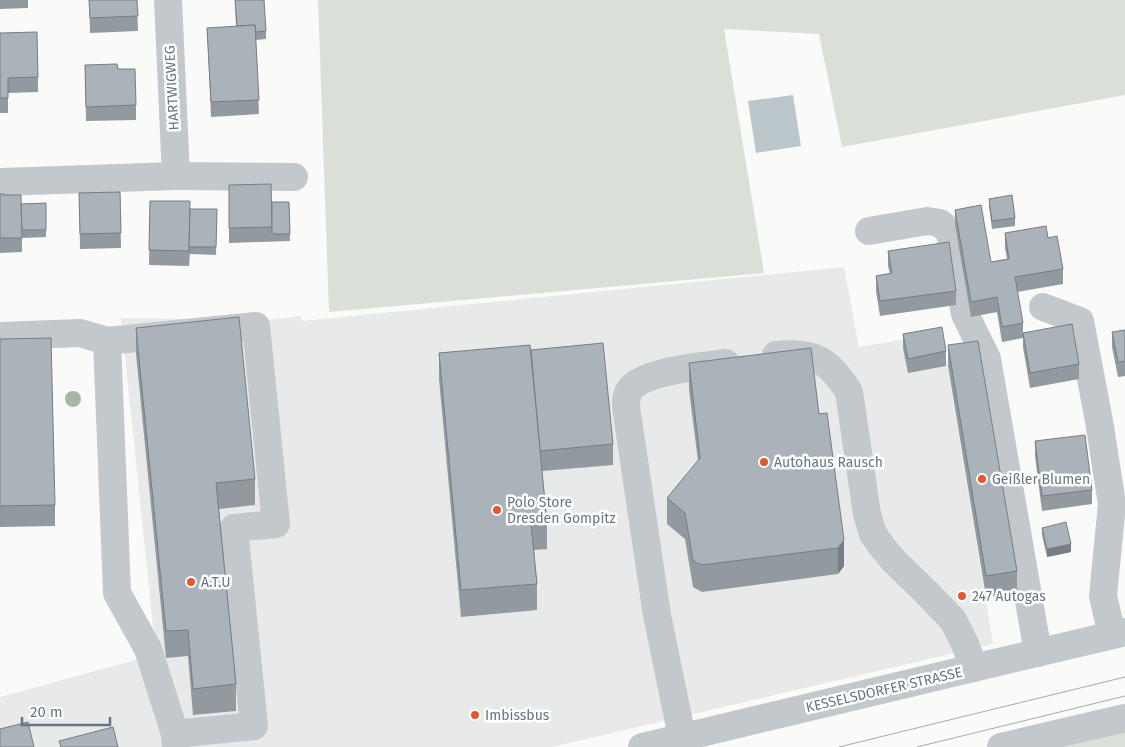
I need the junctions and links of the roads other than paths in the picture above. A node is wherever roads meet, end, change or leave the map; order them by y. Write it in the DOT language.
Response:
graph roads {
  1 [pos="168,0"];
  2 [pos="176,176"];
  3 [pos="294,177"];
  4 [pos="0,182"];
  5 [pos="869,231"];
  6 [pos="1043,307"];
  7 [pos="0,336"];
  8 [pos="107,340"];
  9 [pos="1118,633"];
  10 [pos="1038,653"];
  11 [pos="974,668"];
  12 [pos="1125,718"];
  13 [pos="682,737"];
  14 [pos="175,740"];
  15 [pos="642,747"];
  16 [pos="1001,747"];
  1 -- 2 [label="street, HARTWIGWEG"];
  2 -- 3 [label="street"];
  2 -- 4 [label="street"];
  5 -- 10 [label="street"];
  6 -- 9 [label="street"];
  7 -- 8 [label="street"];
  8 -- 14 [label="street"];
  8 -- 14 [label="street"];
  9 -- 10 [label="street, KESSELSDORFER STRASSE"];
  10 -- 11 [label="street, KESSELSDORFER STRASSE"];
  11 -- 13 [label="street, KESSELSDORFER STRASSE"];
  11 -- 13 [label="street"];
  12 -- 16 [label="street"];
  13 -- 15 [label="street, KESSELSDORFER STRASSE"];
}
